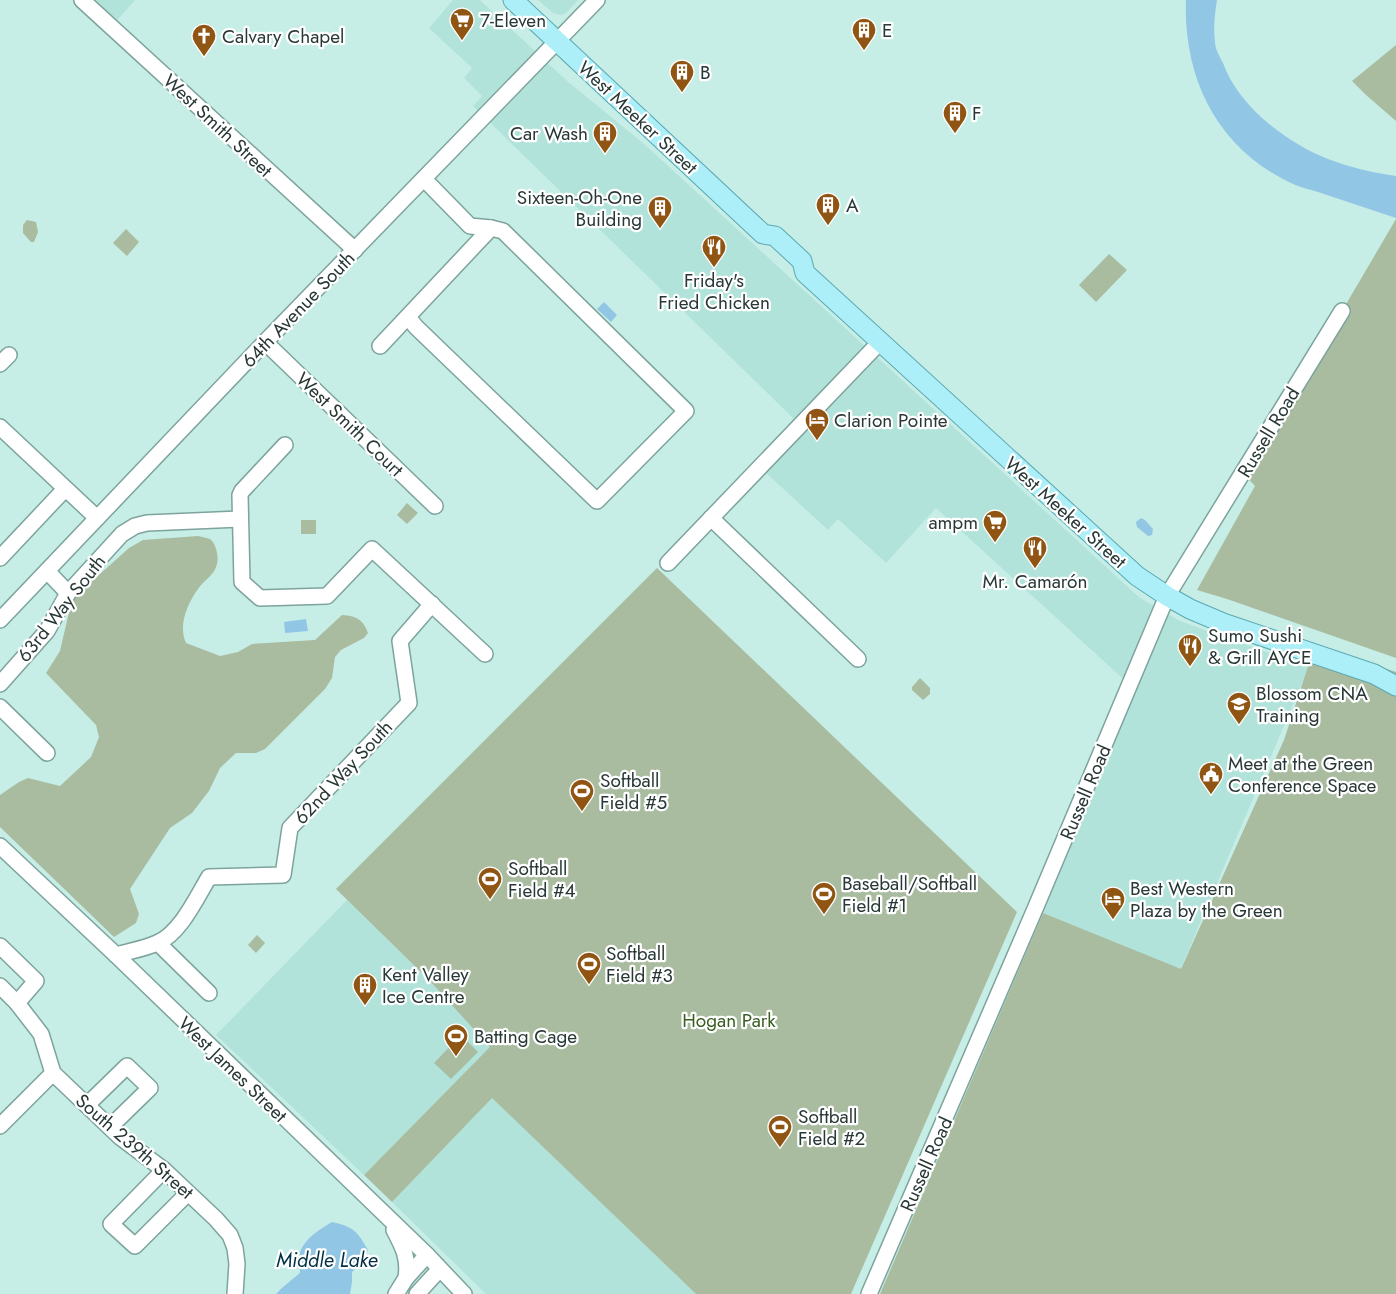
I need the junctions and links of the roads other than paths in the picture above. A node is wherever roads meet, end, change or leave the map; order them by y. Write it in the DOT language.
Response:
graph roads {
  1 [pos="82,0"];
  2 [pos="513,0"];
  3 [pos="597,0"];
  4 [pos="557,42"];
  5 [pos="424,179"];
  6 [pos="491,228"];
  7 [pos="355,250"];
  8 [pos="1342,311"];
  9 [pos="408,317"];
  10 [pos="265,342"];
  11 [pos="880,342"];
  12 [pos="380,346"];
  13 [pos="0,427"];
  14 [pos="285,445"];
  15 [pos="65,489"];
  16 [pos="436,506"];
  17 [pos="97,518"];
  18 [pos="711,518"];
  19 [pos="240,519"];
  20 [pos="0,558"];
  21 [pos="668,563"];
  22 [pos="46,571"];
  23 [pos="68,593"];
  24 [pos="1167,596"];
  25 [pos="432,604"];
  26 [pos="0,620"];
  27 [pos="485,654"];
  28 [pos="858,659"];
  29 [pos="1374,674"];
  30 [pos="1396,676"];
  31 [pos="0,684"];
  32 [pos="1396,686"];
  33 [pos="0,706"];
  34 [pos="48,753"];
  35 [pos="0,846"];
  36 [pos="158,943"];
  37 [pos="0,946"];
  38 [pos="116,955"];
  39 [pos="0,986"];
  40 [pos="209,993"];
  41 [pos="17,1003"];
  42 [pos="54,1073"];
  43 [pos="87,1105"];
  44 [pos="0,1126"];
  45 [pos="110,1127"];
  46 [pos="164,1170"];
  47 [pos="188,1193"];
  48 [pos="387,1217"];
  49 [pos="427,1255"];
  50 [pos="439,1270"];
  51 [pos="406,1278"];
  52 [pos="235,1294"];
  53 [pos="396,1294"];
  54 [pos="417,1294"];
  55 [pos="464,1294"];
  56 [pos="869,1294"];
  1 -- 7 [label="street, West Smith Street"];
  2 -- 4 [label="main road, West Meeker Street"];
  3 -- 4 [label="street, 64th Avenue South"];
  4 -- 5 [label="street, 64th Avenue South"];
  4 -- 11 [label="main road, West Meeker Street"];
  5 -- 6 [label="street"];
  5 -- 7 [label="street, 64th Avenue South"];
  6 -- 9 [label="street"];
  6 -- 9 [label="street"];
  7 -- 10 [label="street, 64th Avenue South"];
  8 -- 24 [label="street, Russell Road"];
  9 -- 12 [label="street"];
  10 -- 16 [label="street, West Smith Court"];
  10 -- 17 [label="street, 64th Avenue South"];
  11 -- 18 [label="street"];
  11 -- 24 [label="main road, West Meeker Street"];
  13 -- 15 [label="street"];
  14 -- 19 [label="street"];
  15 -- 17 [label="street"];
  15 -- 20 [label="street"];
  17 -- 22 [label="street, 64th Avenue South"];
  18 -- 21 [label="street"];
  18 -- 28 [label="street"];
  19 -- 23 [label="street, 63rd Way South"];
  19 -- 25 [label="street"];
  22 -- 23 [label="street"];
  22 -- 26 [label="street, 64th Avenue South"];
  23 -- 31 [label="street, 63rd Way South"];
  24 -- 29 [label="main road, West Meeker Street"];
  24 -- 56 [label="street, Russell Road"];
  25 -- 27 [label="street"];
  25 -- 36 [label="street, 62nd Way South"];
  29 -- 30 [label="main road, West Meeker Street"];
  29 -- 32 [label="main road, West Meeker Street"];
  33 -- 34 [label="street"];
  35 -- 38 [label="street, West James Street"];
  36 -- 38 [label="street, 62nd Way South"];
  36 -- 40 [label="street"];
  37 -- 41 [label="street"];
  38 -- 48 [label="street, West James Street"];
  39 -- 41 [label="street, South 239th Street"];
  41 -- 42 [label="street, South 239th Street"];
  42 -- 43 [label="street, South 239th Street"];
  42 -- 44 [label="street"];
  43 -- 45 [label="street, South 239th Street"];
  43 -- 45 [label="street"];
  45 -- 46 [label="street, South 239th Street"];
  46 -- 47 [label="street, South 239th Street"];
  46 -- 47 [label="street"];
  47 -- 52 [label="street, South 239th Street"];
  48 -- 49 [label="street, West James Street"];
  48 -- 51 [label="street"];
  49 -- 50 [label="street, West James Street"];
  49 -- 51 [label="street"];
  50 -- 54 [label="street"];
  50 -- 55 [label="street, West James Street"];
  51 -- 53 [label="street"];
}
